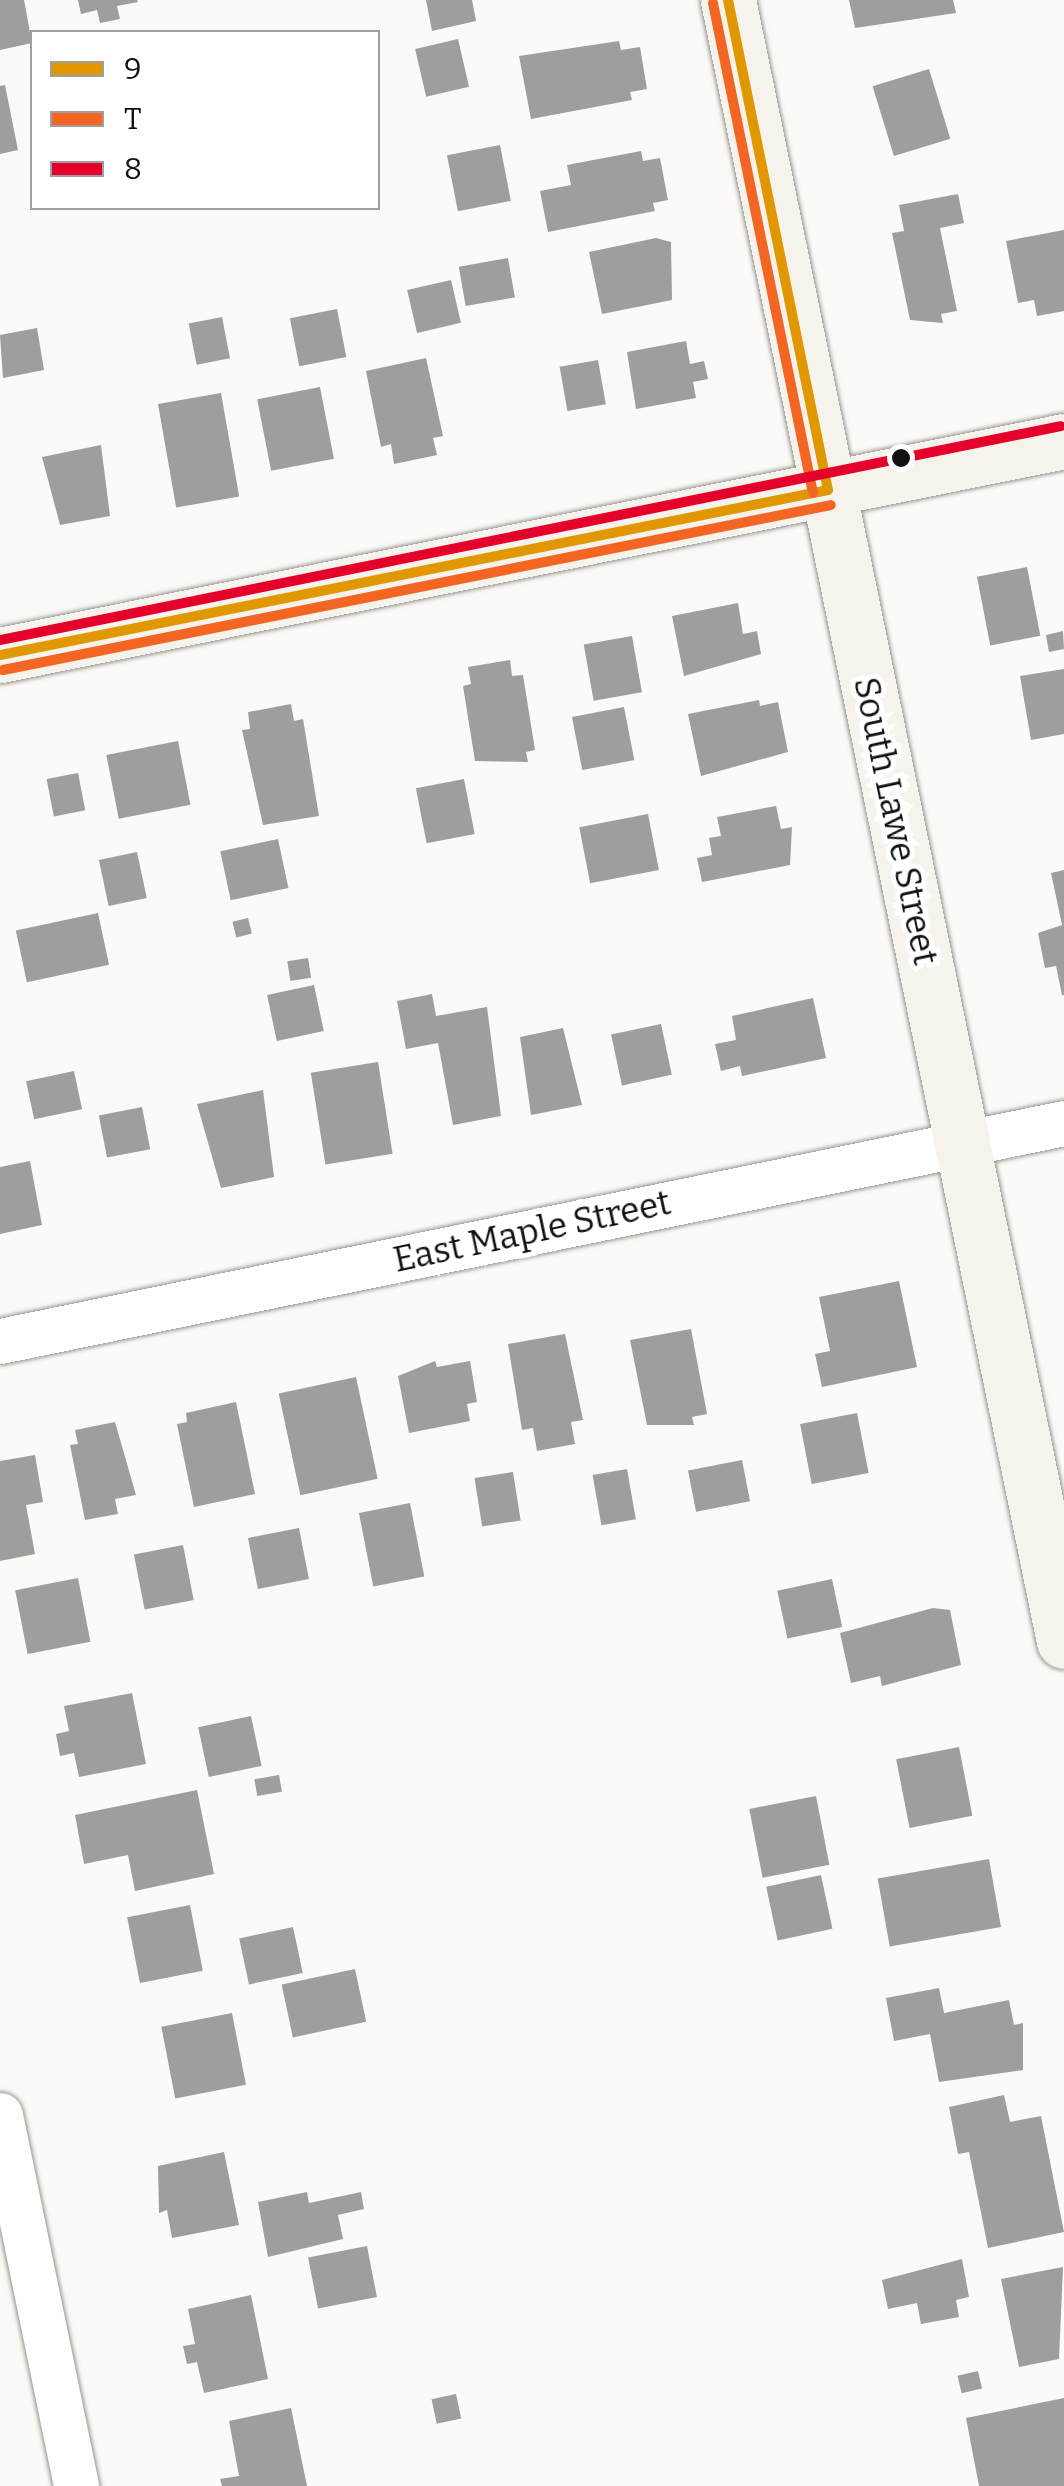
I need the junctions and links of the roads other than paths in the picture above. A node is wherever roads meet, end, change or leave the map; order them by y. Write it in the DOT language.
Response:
graph roads {
  1 [pos="728,0"];
  2 [pos="1064,441"];
  3 [pos="828,490"];
  4 [pos="0,655"];
  5 [pos="1064,1123"];
  6 [pos="962,1144"];
  7 [pos="0,1341"];
  8 [pos="1064,1641"];
  9 [pos="0,2115"];
  10 [pos="76,2486"];
  1 -- 3 [label="main road, South Lawe Street"];
  2 -- 3 [label="main road"];
  3 -- 4 [label="main road"];
  3 -- 6 [label="main road, South Lawe Street"];
  5 -- 6 [label="street, East Maple Street"];
  6 -- 7 [label="street, East Maple Street"];
  6 -- 8 [label="main road, South Lawe Street"];
  9 -- 10 [label="street"];
}
